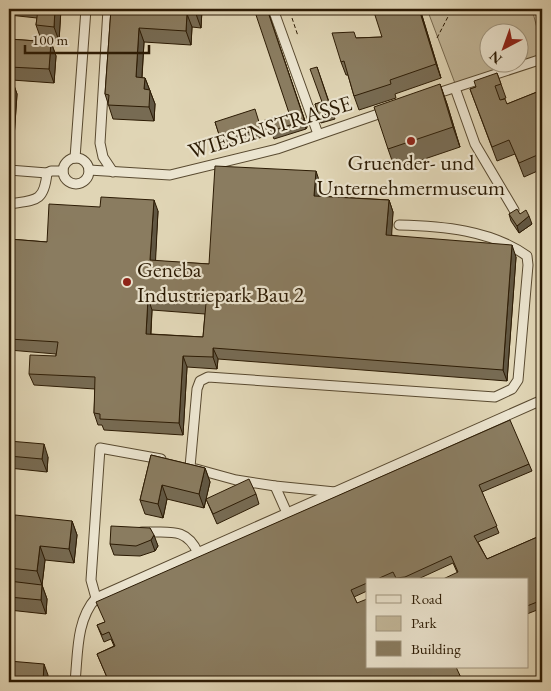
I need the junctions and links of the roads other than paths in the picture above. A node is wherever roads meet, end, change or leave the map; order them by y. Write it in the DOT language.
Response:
graph roads {
  1 [pos="86,9"];
  2 [pos="108,9"];
  3 [pos="274,9"];
  4 [pos="542,59"];
  5 [pos="455,88"];
  6 [pos="435,94"];
  7 [pos="393,109"];
  8 [pos="318,134"];
  9 [pos="75,158"];
  10 [pos="9,170"];
  11 [pos="89,170"];
  12 [pos="63,171"];
  13 [pos="113,172"];
  14 [pos="47,173"];
  15 [pos="9,204"];
  16 [pos="514,210"];
  17 [pos="400,225"];
  18 [pos="542,400"];
  19 [pos="171,462"];
  20 [pos="180,464"];
  21 [pos="190,467"];
  22 [pos="275,486"];
  23 [pos="336,492"];
  24 [pos="287,513"];
  25 [pos="131,531"];
  26 [pos="198,553"];
  27 [pos="96,598"];
  28 [pos="75,682"];
  1 -- 9 [label="street"];
  2 -- 13 [label="street"];
  3 -- 8 [label="street"];
  4 -- 5 [label="street"];
  5 -- 6 [label="street"];
  5 -- 16 [label="street"];
  7 -- 8 [label="street, WIESENSTRASSE"];
  8 -- 13 [label="street, WIESENSTRASSE"];
  9 -- 11 [label="street"];
  9 -- 12 [label="street"];
  10 -- 14 [label="street"];
  11 -- 12 [label="street"];
  11 -- 13 [label="street, WIESENSTRASSE"];
  12 -- 14 [label="street"];
  14 -- 15 [label="street"];
  17 -- 21 [label="street"];
  18 -- 23 [label="street"];
  19 -- 27 [label="street"];
  20 -- 21 [label="street"];
  21 -- 22 [label="street"];
  22 -- 23 [label="street"];
  22 -- 24 [label="street"];
  23 -- 24 [label="street"];
  24 -- 26 [label="street"];
  25 -- 26 [label="street"];
  26 -- 27 [label="street"];
  27 -- 28 [label="street"];
}
